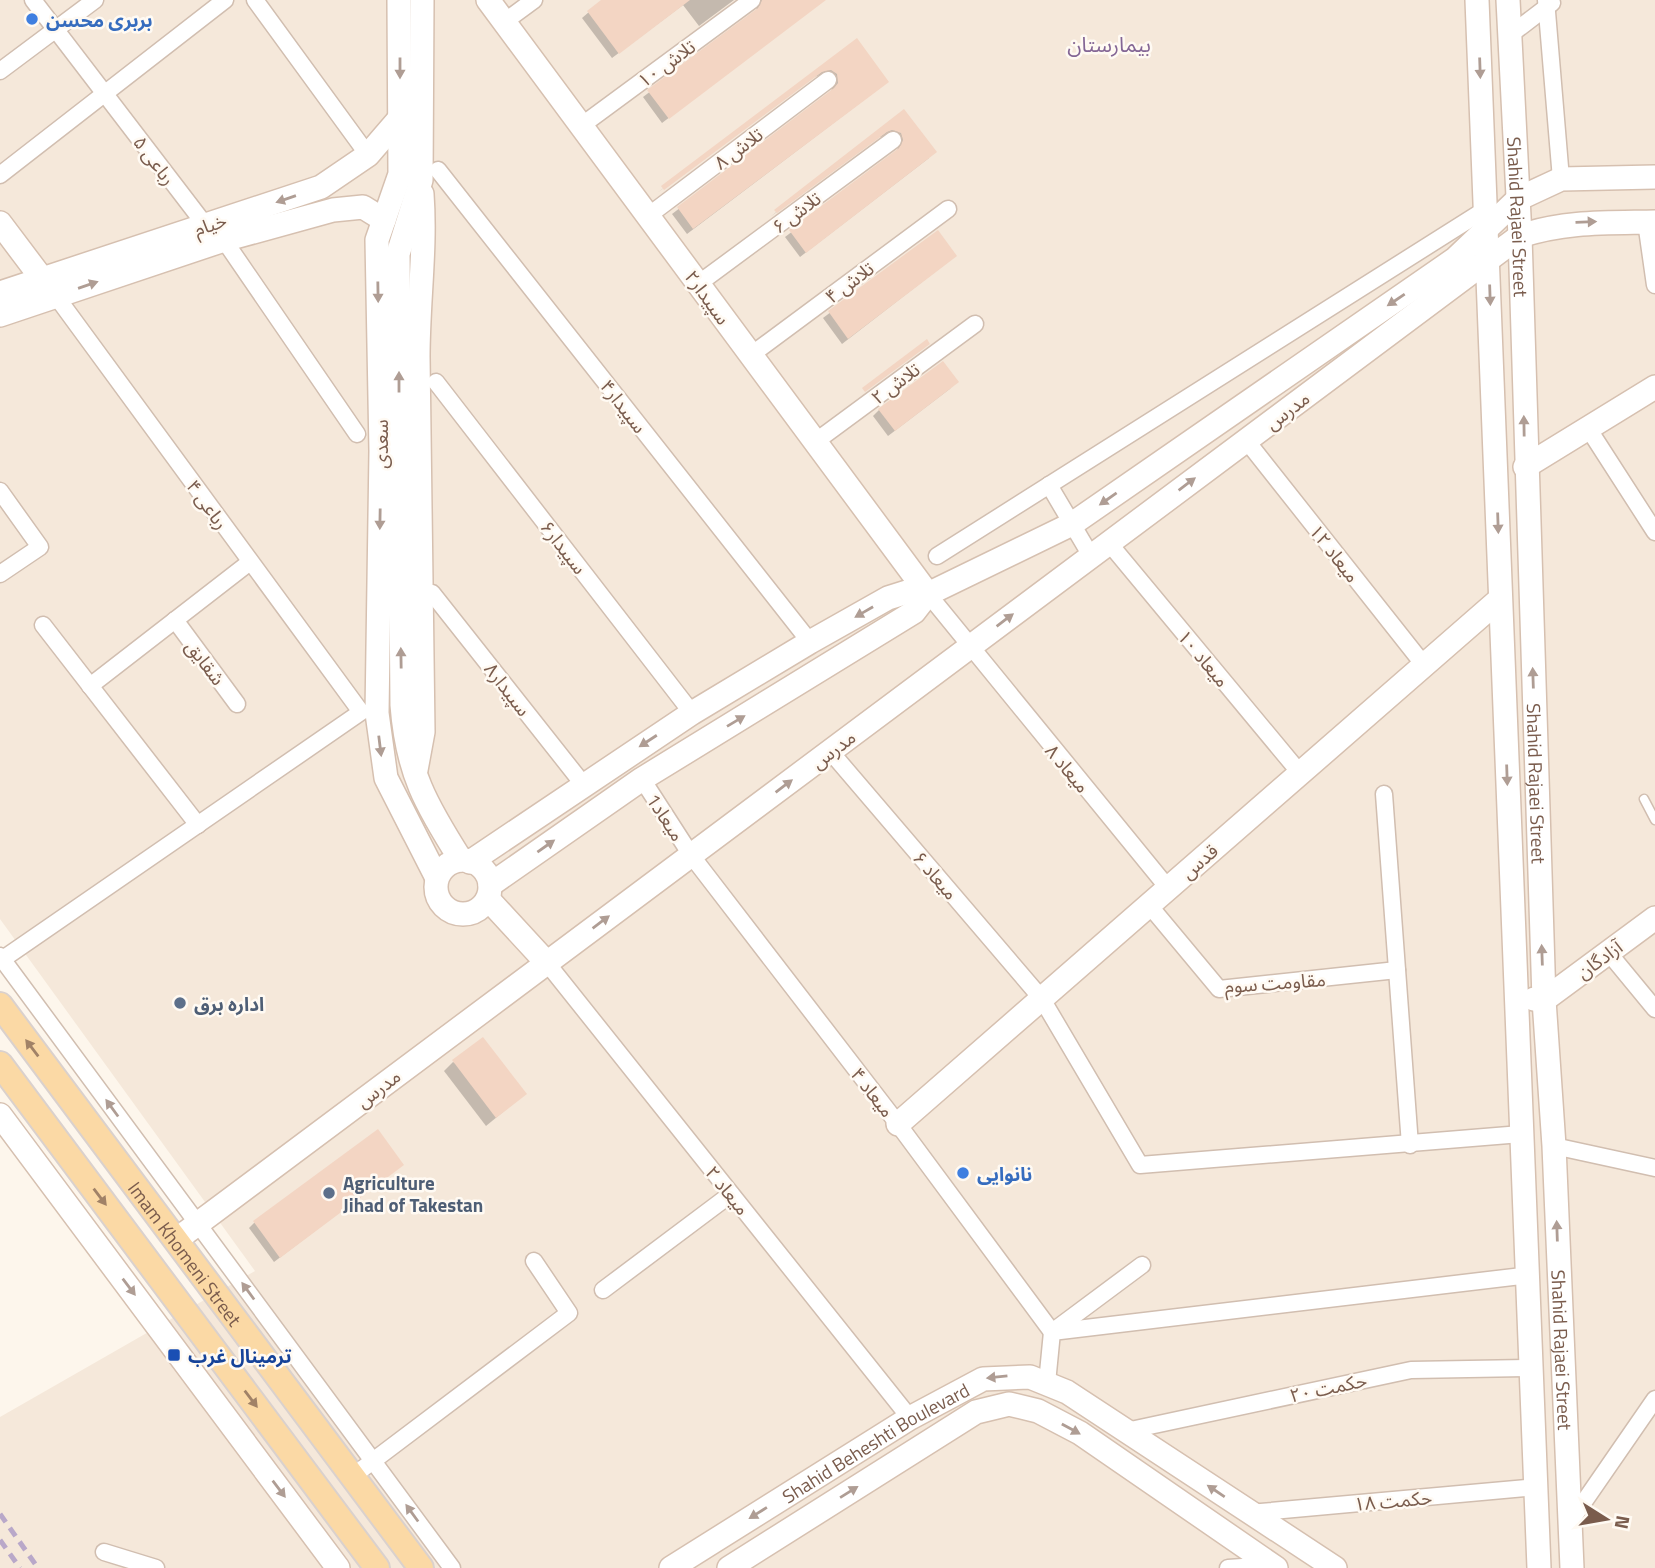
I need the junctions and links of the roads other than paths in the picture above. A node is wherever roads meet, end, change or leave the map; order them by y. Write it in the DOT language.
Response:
graph roads {
  1 [pos="33,0"];
  2 [pos="95,0"];
  3 [pos="225,0"];
  4 [pos="255,0"];
  5 [pos="399,0"];
  6 [pos="422,0"];
  7 [pos="488,0"];
  8 [pos="534,0"];
  9 [pos="752,0"];
  10 [pos="1477,0"];
  11 [pos="1508,0"];
  12 [pos="1549,2"];
  13 [pos="504,22"];
  14 [pos="56,29"];
  15 [pos="1510,35"];
  16 [pos="0,71"];
  17 [pos="828,80"];
  18 [pos="105,93"];
  19 [pos="399,119"];
  20 [pos="581,126"];
  21 [pos="893,140"];
  22 [pos="368,155"];
  23 [pos="342,174"];
  24 [pos="0,175"];
  25 [pos="430,175"];
  26 [pos="1655,177"];
  27 [pos="1561,179"];
  28 [pos="317,188"];
  29 [pos="1518,200"];
  30 [pos="351,207"];
  31 [pos="948,209"];
  32 [pos="323,213"];
  33 [pos="648,216"];
  34 [pos="1487,218"];
  35 [pos="384,220"];
  36 [pos="1651,222"];
  37 [pos="0,223"];
  38 [pos="215,233"];
  39 [pos="1520,236"];
  40 [pos="1489,259"];
  41 [pos="698,284"];
  42 [pos="1655,285"];
  43 [pos="50,288"];
  44 [pos="0,293"];
  45 [pos="1327,310"];
  46 [pos="0,315"];
  47 [pos="975,324"];
  48 [pos="1344,334"];
  49 [pos="751,355"];
  50 [pos="1360,355"];
  51 [pos="436,382"];
  52 [pos="1655,388"];
  53 [pos="1588,428"];
  54 [pos="357,434"];
  55 [pos="1246,440"];
  56 [pos="815,442"];
  57 [pos="1525,467"];
  58 [pos="1049,485"];
  59 [pos="0,491"];
  60 [pos="1072,524"];
  61 [pos="1655,532"];
  62 [pos="1100,550"];
  63 [pos="937,556"];
  64 [pos="250,562"];
  65 [pos="0,575"];
  66 [pos="432,593"];
  67 [pos="928,594"];
  68 [pos="1500,598"];
  69 [pos="175,620"];
  70 [pos="43,625"];
  71 [pos="810,642"];
  72 [pos="969,648"];
  73 [pos="1424,665"];
  74 [pos="90,686"];
  75 [pos="237,704"];
  76 [pos="692,713"];
  77 [pos="830,751"];
  78 [pos="1300,773"];
  79 [pos="642,779"];
  80 [pos="583,784"];
  81 [pos="1384,794"];
  82 [pos="1644,799"];
  83 [pos="1655,820"];
  84 [pos="198,825"];
  85 [pos="691,855"];
  86 [pos="466,861"];
  87 [pos="437,878"];
  88 [pos="1168,888"];
  89 [pos="489,892"];
  90 [pos="1149,905"];
  91 [pos="1655,918"];
  92 [pos="1608,953"];
  93 [pos="1,958"];
  94 [pos="547,963"];
  95 [pos="1397,970"];
  96 [pos="1042,999"];
  97 [pos="1516,999"];
  98 [pos="1544,999"];
  99 [pos="0,1005"];
  100 [pos="1655,1009"];
  101 [pos="0,1064"];
  102 [pos="0,1115"];
  103 [pos="898,1124"];
  104 [pos="1521,1135"];
  105 [pos="1410,1145"];
  106 [pos="1554,1146"];
  107 [pos="1655,1168"];
  108 [pos="731,1194"];
  109 [pos="198,1223"];
  110 [pos="176,1240"];
  111 [pos="534,1261"];
  112 [pos="148,1262"];
  113 [pos="1142,1265"];
  114 [pos="1530,1275"];
  115 [pos="603,1290"];
  116 [pos="263,1312"];
  117 [pos="242,1327"];
  118 [pos="1052,1332"];
  119 [pos="1533,1368"];
  120 [pos="1047,1382"];
  121 [pos="1655,1399"];
  122 [pos="910,1418"];
  123 [pos="1126,1431"];
  124 [pos="373,1460"];
  125 [pos="353,1476"];
  126 [pos="1538,1487"];
  127 [pos="1249,1513"];
  128 [pos="1569,1524"];
  129 [pos="104,1552"];
  130 [pos="1274,1566"];
  131 [pos="156,1568"];
  132 [pos="338,1568"];
  133 [pos="377,1568"];
  134 [pos="421,1568"];
  135 [pos="452,1568"];
  136 [pos="671,1568"];
  137 [pos="729,1568"];
  138 [pos="1228,1568"];
  139 [pos="1335,1568"];
  140 [pos="1539,1568"];
  141 [pos="1572,1568"];
  1 -- 14 [label="street, رباعی ۵"];
  2 -- 14 [label="street"];
  3 -- 18 [label="street"];
  4 -- 22 [label="street"];
  5 -- 19 [label="street, سعدی, one-way"];
  6 -- 25 [label="street, سعدی"];
  7 -- 13 [label="street, سپیدار۲"];
  8 -- 13 [label="street"];
  9 -- 20 [label="street, تلاش ۱۰"];
  10 -- 34 [label="street, Shahid Rajaei Street, one-way"];
  11 -- 15 [label="street, Shahid Rajaei Street"];
  12 -- 15 [label="street"];
  12 -- 27 [label="street"];
  13 -- 20 [label="street, سپیدار۲"];
  14 -- 16 [label="street"];
  14 -- 18 [label="street, رباعی ۵"];
  15 -- 29 [label="street, Shahid Rajaei Street"];
  17 -- 33 [label="street, تلاش ۸"];
  18 -- 24 [label="street"];
  18 -- 38 [label="street, رباعی ۵"];
  19 -- 22 [label="street, خیام"];
  19 -- 35 [label="street, سعدی"];
  20 -- 33 [label="street, سپیدار۲"];
  21 -- 41 [label="street, تلاش ۶"];
  22 -- 23 [label="street, خیام"];
  23 -- 28 [label="street, خیام"];
  23 -- 30 [label="street"];
  25 -- 71 [label="street, سپیدار۴"];
  86 -- 25 [label="street, سعدی, one-way"];
  26 -- 27 [label="street"];
  27 -- 29 [label="street, مدرس"];
  28 -- 32 [label="street"];
  28 -- 38 [label="street, خیام, one-way"];
  29 -- 34 [label="street, مدرس"];
  29 -- 39 [label="street, Shahid Rajaei Street"];
  30 -- 32 [label="street, خیام"];
  30 -- 35 [label="street"];
  31 -- 49 [label="street, تلاش ۴"];
  32 -- 38 [label="street, خیام"];
  33 -- 41 [label="street, سپیدار۲"];
  34 -- 40 [label="street, Shahid Rajaei Street"];
  34 -- 45 [label="street"];
  34 -- 48 [label="street, مدرس, one-way"];
  35 -- 87 [label="street, سعدی, one-way"];
  39 -- 36 [label="street, مدرس, one-way"];
  36 -- 42 [label="street"];
  37 -- 43 [label="street"];
  38 -- 43 [label="street, خیام"];
  38 -- 54 [label="street, رباعی ۵"];
  39 -- 40 [label="street, مدرس"];
  57 -- 39 [label="street, Shahid Rajaei Street, one-way"];
  40 -- 50 [label="street, مدرس"];
  40 -- 68 [label="street, Shahid Rajaei Street, one-way"];
  41 -- 49 [label="street, سپیدار۲"];
  43 -- 44 [label="street, خیام"];
  43 -- 46 [label="street, خیام"];
  43 -- 64 [label="street, رباعی ۴"];
  45 -- 48 [label="street"];
  45 -- 58 [label="street"];
  47 -- 56 [label="street, تلاش ۲"];
  48 -- 50 [label="street"];
  48 -- 60 [label="street, مدرس, one-way"];
  49 -- 56 [label="street, سپیدار۲"];
  50 -- 55 [label="street, مدرس"];
  51 -- 76 [label="street, سپیدار۶"];
  52 -- 53 [label="street"];
  53 -- 57 [label="street"];
  53 -- 61 [label="street"];
  62 -- 55 [label="street, مدرس, one-way"];
  55 -- 73 [label="street, میعاد ۱۲"];
  56 -- 67 [label="street, سپیدار۲"];
  98 -- 57 [label="street, Shahid Rajaei Street, one-way"];
  58 -- 60 [label="street, میعاد ۱۰"];
  58 -- 63 [label="street"];
  59 -- 65 [label="street"];
  60 -- 62 [label="street, میعاد ۱۰"];
  60 -- 67 [label="street, مدرس"];
  72 -- 62 [label="street, مدرس, one-way"];
  62 -- 78 [label="street, میعاد ۱۰"];
  64 -- 69 [label="street"];
  64 -- 84 [label="street, رباعی ۴"];
  66 -- 80 [label="street, سپیدار۸"];
  67 -- 71 [label="street, one-way"];
  67 -- 72 [label="street, میعاد ۸"];
  79 -- 67 [label="street, one-way"];
  68 -- 73 [label="street, قدس"];
  68 -- 97 [label="street, Shahid Rajaei Street, one-way"];
  69 -- 74 [label="street"];
  69 -- 75 [label="street, شقایق"];
  70 -- 74 [label="street"];
  71 -- 76 [label="street"];
  72 -- 77 [label="street, مدرس"];
  72 -- 88 [label="street, میعاد ۸"];
  73 -- 78 [label="street, قدس"];
  74 -- 84 [label="street"];
  76 -- 80 [label="street, one-way"];
  85 -- 77 [label="street, مدرس, one-way"];
  77 -- 96 [label="street, میعاد ۶"];
  78 -- 88 [label="street, قدس"];
  79 -- 85 [label="street, میعاد1"];
  89 -- 79 [label="street, one-way"];
  80 -- 86 [label="street"];
  81 -- 95 [label="street"];
  82 -- 83 [label="lane"];
  84 -- 93 [label="street"];
  94 -- 85 [label="street, مدرس, one-way"];
  85 -- 103 [label="street, میعاد ۴"];
  86 -- 87 [label="street"];
  86 -- 89 [label="street"];
  87 -- 89 [label="street"];
  88 -- 90 [label="street, قدس"];
  89 -- 94 [label="street"];
  90 -- 95 [label="street, مقاومت سوم"];
  90 -- 96 [label="street, قدس"];
  91 -- 92 [label="street, آزادگان"];
  92 -- 98 [label="street, آزادگان"];
  92 -- 100 [label="street"];
  109 -- 93 [label="street, one-way"];
  94 -- 108 [label="street, میعاد ۲"];
  94 -- 109 [label="street, مدرس"];
  95 -- 105 [label="street"];
  96 -- 103 [label="street, قدس"];
  96 -- 105 [label="street, میعاد ۶"];
  97 -- 98 [label="street"];
  97 -- 104 [label="street, Shahid Rajaei Street"];
  98 -- 106 [label="street, Shahid Rajaei Street"];
  110 -- 99 [label="main road, Imam Khomeni Street, one-way"];
  101 -- 112 [label="main road, Imam Khomeni Street, one-way"];
  102 -- 132 [label="street, one-way"];
  103 -- 118 [label="street, میعاد ۴"];
  104 -- 105 [label="street"];
  104 -- 114 [label="street, Shahid Rajaei Street"];
  106 -- 107 [label="street"];
  128 -- 106 [label="street, Shahid Rajaei Street, one-way"];
  108 -- 115 [label="street"];
  108 -- 122 [label="street, میعاد ۲"];
  109 -- 110 [label="street, مدرس"];
  116 -- 109 [label="street, one-way"];
  110 -- 112 [label="main road"];
  110 -- 117 [label="main road, Imam Khomeni Street"];
  111 -- 124 [label="street"];
  112 -- 133 [label="main road, Imam Khomeni Street, one-way"];
  113 -- 118 [label="street"];
  114 -- 118 [label="street"];
  114 -- 119 [label="street, Shahid Rajaei Street"];
  116 -- 117 [label="street"];
  116 -- 124 [label="street"];
  117 -- 125 [label="main road, Imam Khomeni Street"];
  118 -- 120 [label="street"];
  119 -- 123 [label="street, حکمت ۲۰"];
  119 -- 126 [label="street, Shahid Rajaei Street"];
  120 -- 122 [label="street, Shahid Beheshti Boulevard, one-way"];
  120 -- 123 [label="street, Shahid Beheshti Boulevard"];
  121 -- 128 [label="street"];
  122 -- 136 [label="street, Shahid Beheshti Boulevard, one-way"];
  127 -- 123 [label="street, Shahid Beheshti Boulevard, one-way"];
  124 -- 125 [label="street"];
  135 -- 124 [label="street, one-way"];
  125 -- 134 [label="main road, Imam Khomeni Street"];
  126 -- 127 [label="street, حکمت ۱۸"];
  126 -- 140 [label="street, Shahid Rajaei Street"];
  127 -- 139 [label="street, Shahid Beheshti Boulevard"];
  128 -- 141 [label="street, Shahid Rajaei Street"];
  129 -- 131 [label="street"];
  137 -- 130 [label="street, Shahid Beheshti Boulevard, one-way"];
  130 -- 138 [label="street"];
}
